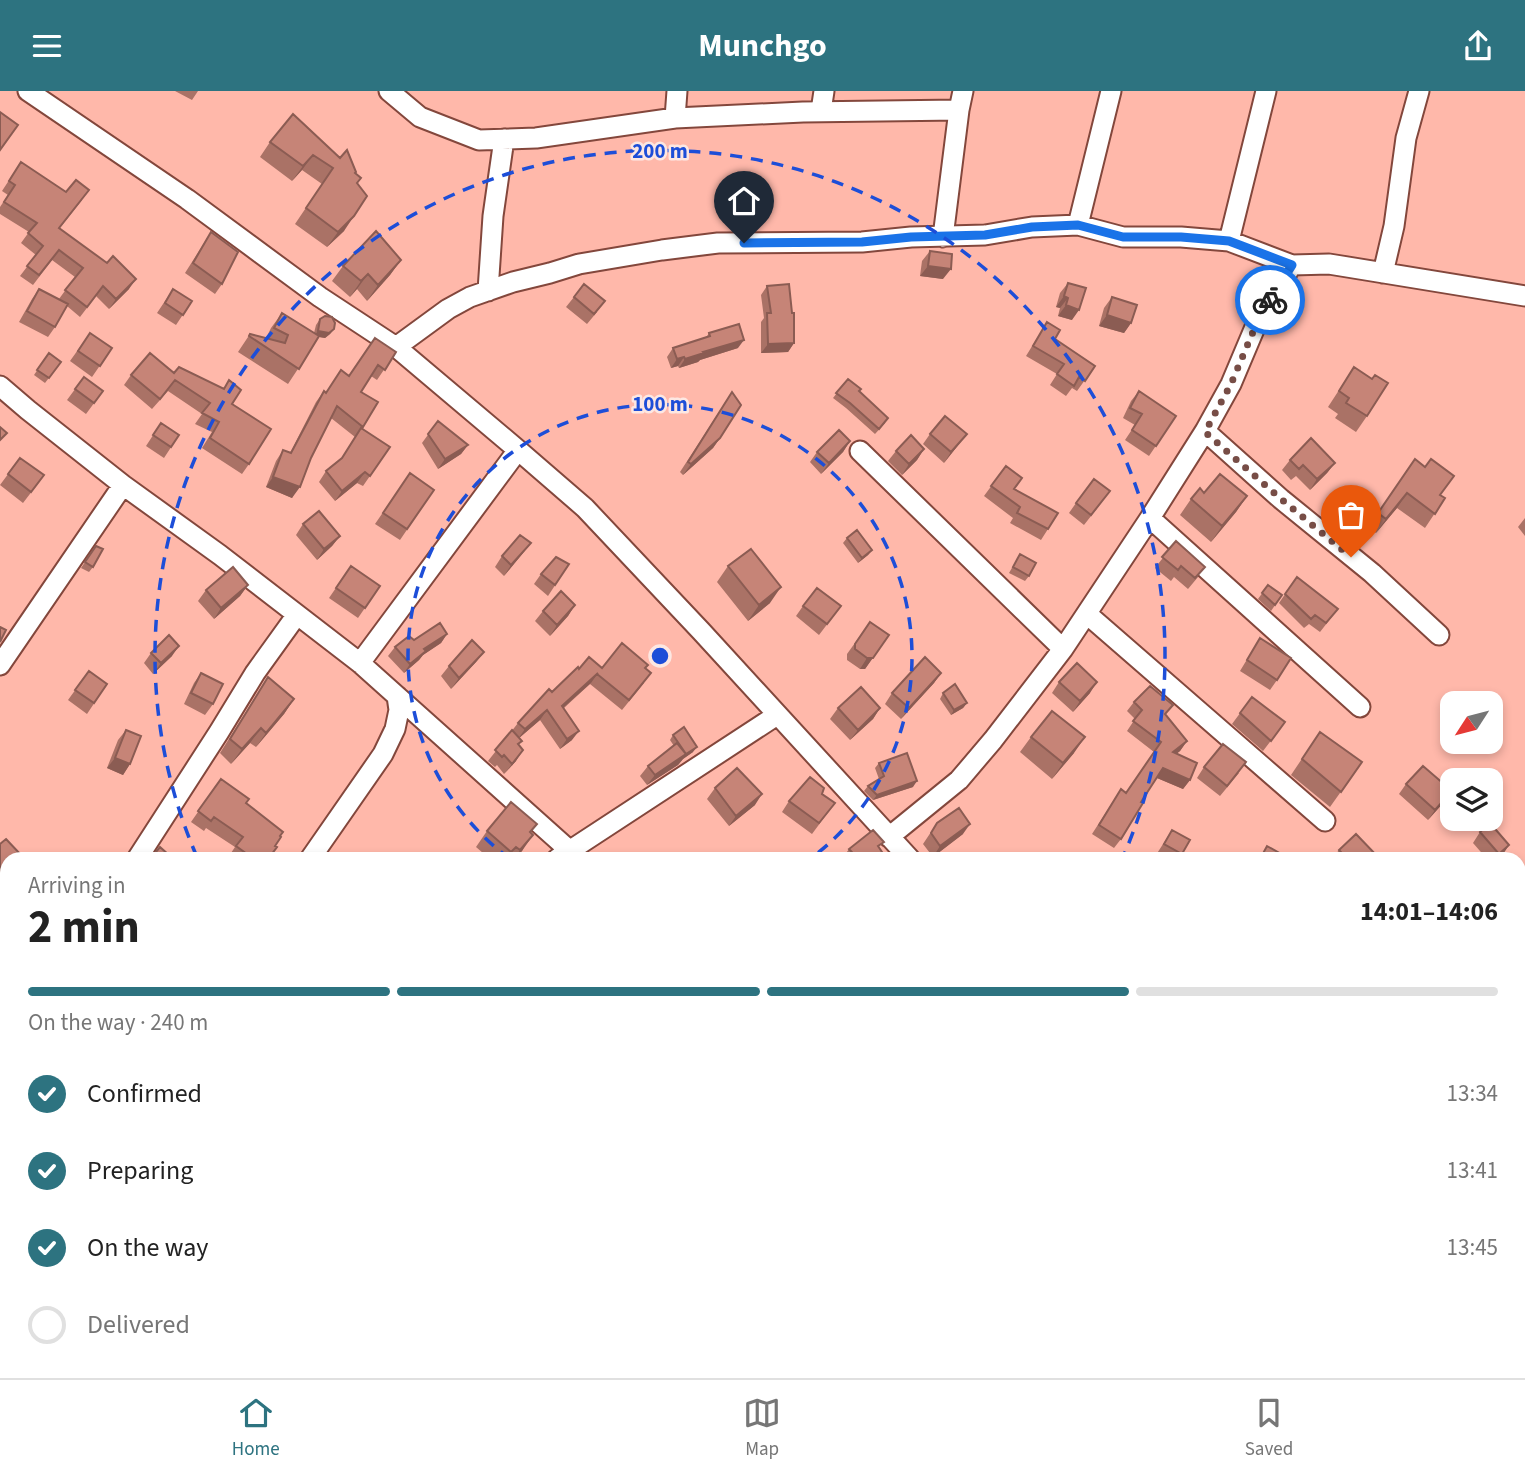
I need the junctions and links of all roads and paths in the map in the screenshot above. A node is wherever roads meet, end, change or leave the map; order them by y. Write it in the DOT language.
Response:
graph roads {
  1 [pos="28,91"];
  2 [pos="389,91"];
  3 [pos="677,91"];
  4 [pos="824,91"];
  5 [pos="1111,91"];
  6 [pos="1266,91"];
  7 [pos="1419,91"];
  8 [pos="961,100"];
  9 [pos="821,111"];
  10 [pos="675,118"];
  11 [pos="504,139"];
  12 [pos="1078,225"];
  13 [pos="943,237"];
  14 [pos="1229,241"];
  15 [pos="1292,265"];
  16 [pos="1383,273"];
  17 [pos="488,291"];
  18 [pos="1525,296"];
  19 [pos="396,347"];
  20 [pos="0,386"];
  21 [pos="1205,432"];
  22 [pos="518,450"];
  23 [pos="860,451"];
  24 [pos="122,485"];
  25 [pos="1150,518"];
  26 [pos="1087,614"];
  27 [pos="296,616"];
  28 [pos="1439,635"];
  29 [pos="1063,649"];
  30 [pos="360,663"];
  31 [pos="0,666"];
  32 [pos="397,696"];
  33 [pos="1360,706"];
  34 [pos="777,715"];
  35 [pos="1325,821"];
  36 [pos="889,837"];
  37 [pos="142,852"];
  38 [pos="315,852"];
  39 [pos="560,852"];
  40 [pos="568,852"];
  41 [pos="903,852"];
  1 -- 19 [label="street"];
  2 -- 11 [label="street"];
  3 -- 10 [label="street"];
  4 -- 9 [label="street"];
  5 -- 12 [label="street"];
  6 -- 14 [label="street"];
  7 -- 16 [label="street"];
  8 -- 9 [label="street"];
  8 -- 13 [label="street"];
  9 -- 10 [label="street"];
  10 -- 11 [label="street"];
  11 -- 17 [label="street"];
  12 -- 13 [label="street"];
  12 -- 14 [label="street"];
  13 -- 17 [label="street"];
  14 -- 15 [label="street"];
  15 -- 16 [label="street"];
  15 -- 21 [label="street"];
  16 -- 18 [label="street"];
  17 -- 19 [label="street"];
  19 -- 22 [label="street"];
  20 -- 24 [label="street"];
  21 -- 25 [label="street"];
  21 -- 28 [label="street"];
  22 -- 30 [label="street"];
  22 -- 34 [label="street"];
  23 -- 29 [label="street"];
  24 -- 27 [label="street"];
  24 -- 31 [label="street"];
  25 -- 26 [label="street"];
  25 -- 33 [label="street"];
  26 -- 29 [label="street"];
  26 -- 35 [label="street"];
  27 -- 30 [label="street"];
  27 -- 37 [label="street"];
  29 -- 36 [label="street"];
  30 -- 32 [label="street"];
  32 -- 38 [label="street"];
  32 -- 39 [label="street"];
  34 -- 36 [label="street"];
  34 -- 40 [label="street"];
  36 -- 41 [label="street"];
}
